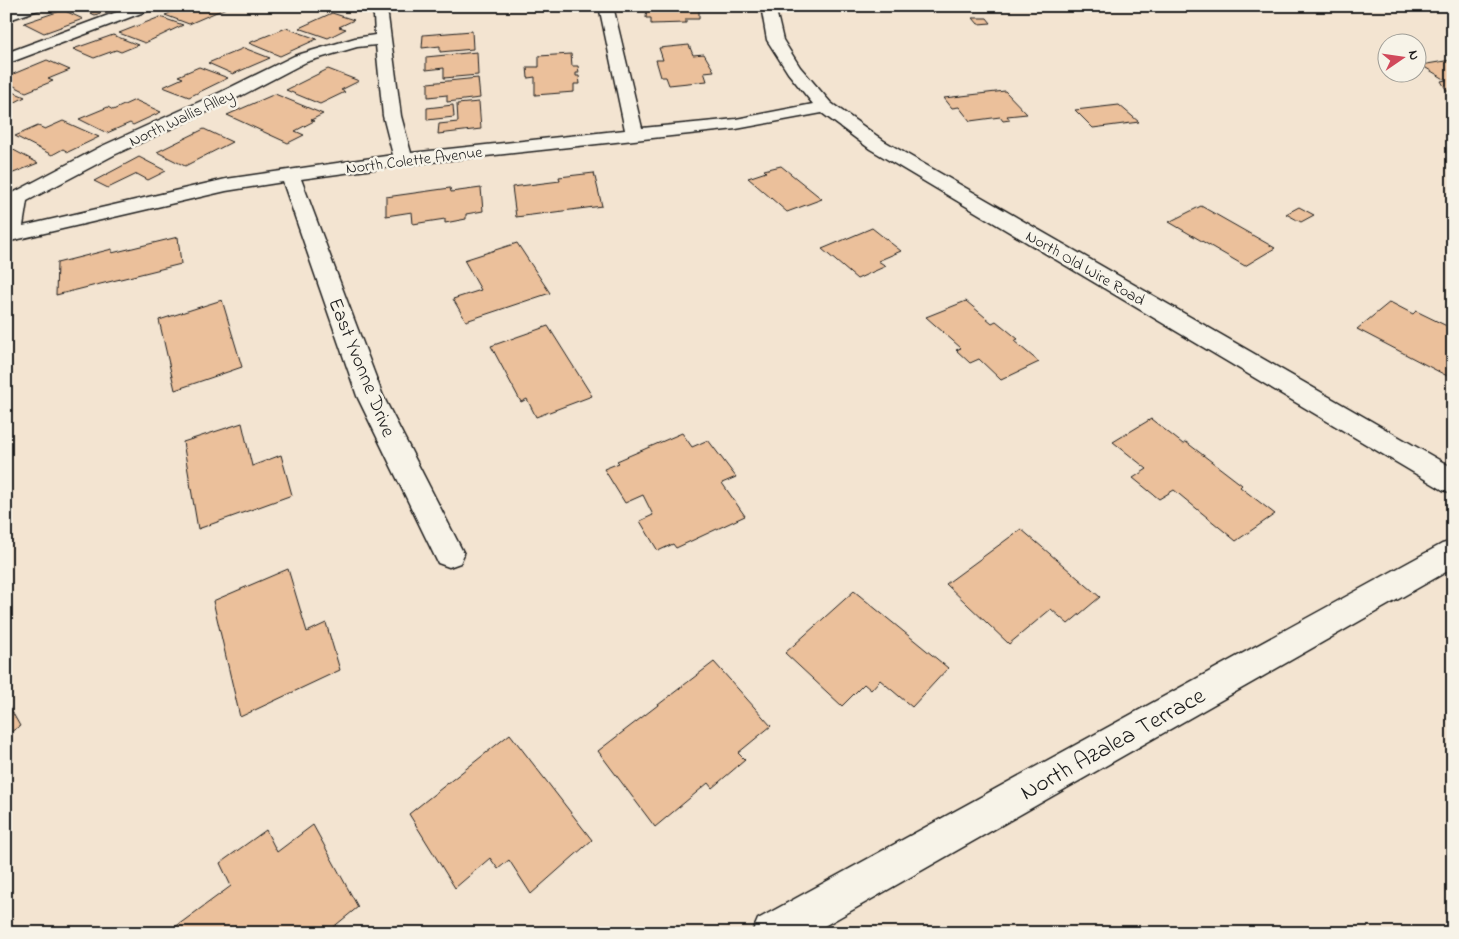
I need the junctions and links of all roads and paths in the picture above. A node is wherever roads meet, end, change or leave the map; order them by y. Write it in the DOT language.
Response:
graph roads {
  1 [pos="36,6"];
  2 [pos="147,6"];
  3 [pos="376,6"];
  4 [pos="606,6"];
  5 [pos="768,6"];
  6 [pos="6,17"];
  7 [pos="384,39"];
  8 [pos="6,59"];
  9 [pos="825,107"];
  10 [pos="635,136"];
  11 [pos="404,159"];
  12 [pos="290,175"];
  13 [pos="8,235"];
  14 [pos="1453,482"];
  15 [pos="1453,552"];
  16 [pos="449,554"];
  17 [pos="772,933"];
  1 -- 6 [label="street"];
  2 -- 8 [label="street"];
  3 -- 7 [label="street"];
  4 -- 10 [label="street"];
  5 -- 9 [label="street, North Old Wire Road"];
  7 -- 11 [label="street"];
  7 -- 13 [label="street, North Wallis Alley"];
  9 -- 10 [label="street, North Colette Avenue"];
  9 -- 14 [label="street, North Old Wire Road"];
  10 -- 11 [label="street, North Colette Avenue"];
  11 -- 12 [label="street, North Colette Avenue"];
  12 -- 13 [label="street, North Colette Avenue"];
  12 -- 16 [label="street, East Yvonne Drive"];
  15 -- 17 [label="street, North Azalea Terrace"];
}
